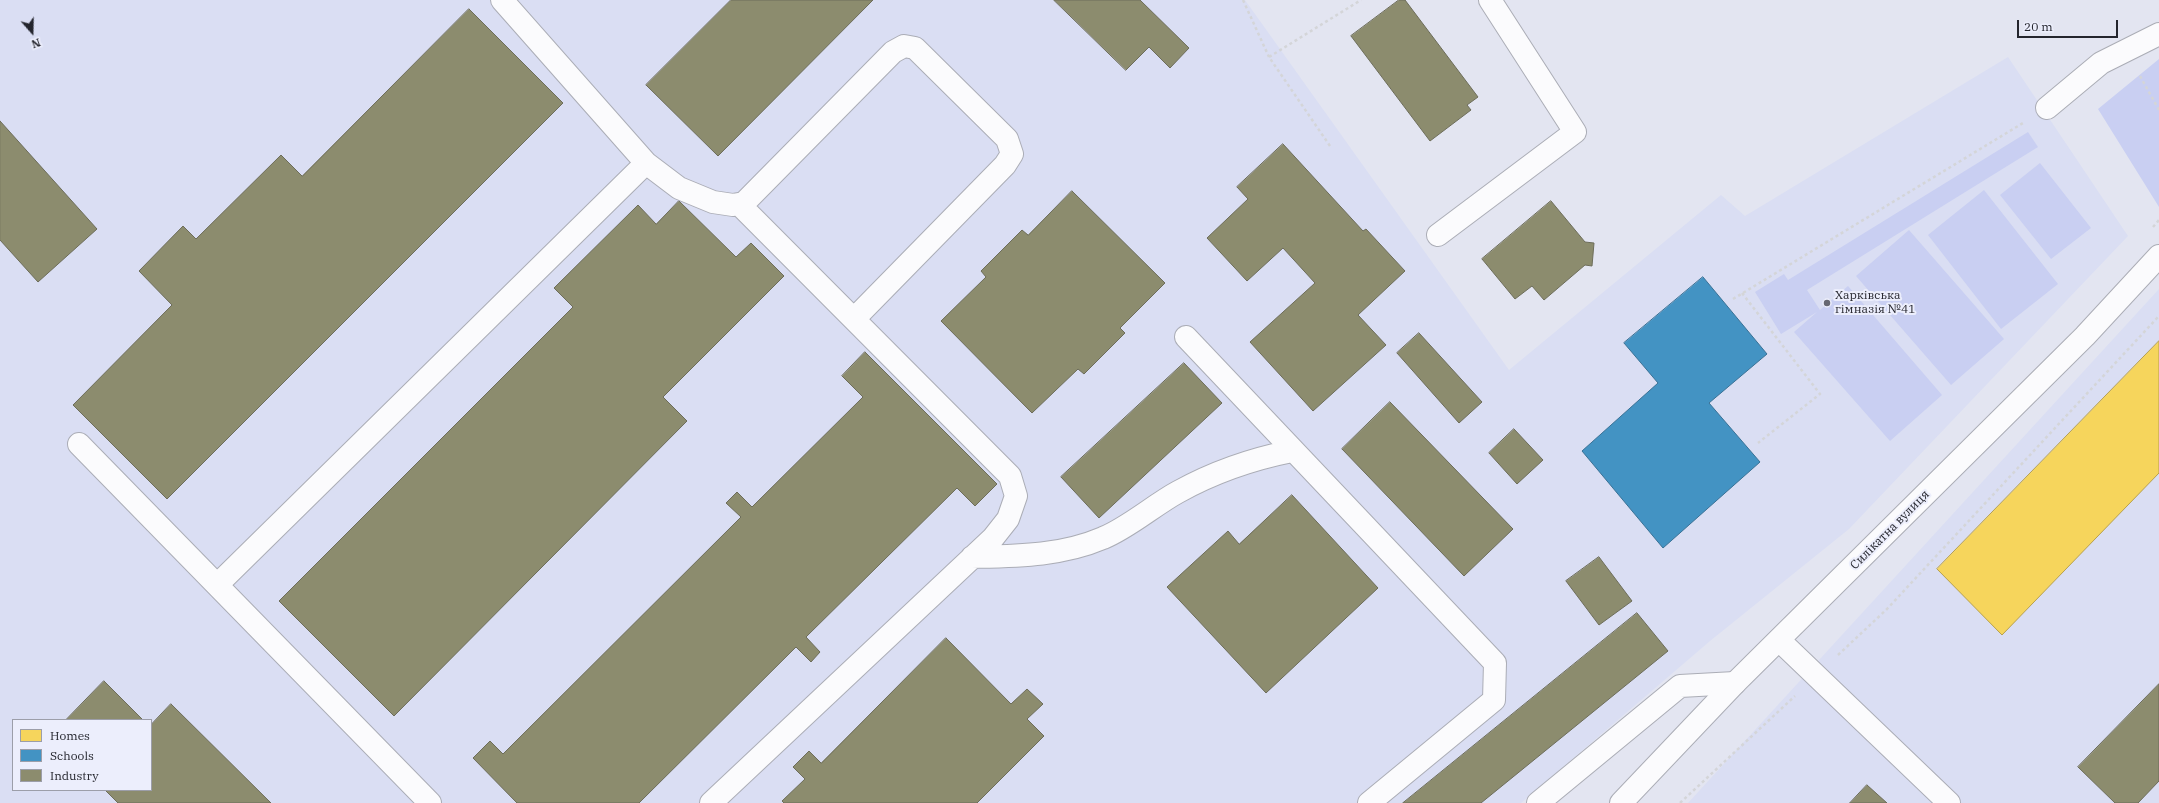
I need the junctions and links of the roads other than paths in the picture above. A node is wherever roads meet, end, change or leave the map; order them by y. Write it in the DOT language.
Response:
graph roads {
  1 [pos="502,0"];
  2 [pos="1490,0"];
  3 [pos="2159,34"];
  4 [pos="2047,108"];
  5 [pos="646,163"];
  6 [pos="740,205"];
  7 [pos="1438,235"];
  8 [pos="2159,256"];
  9 [pos="854,319"];
  10 [pos="1186,337"];
  11 [pos="78,444"];
  12 [pos="1292,450"];
  13 [pos="972,557"];
  14 [pos="217,585"];
  15 [pos="1779,640"];
  16 [pos="1735,684"];
  17 [pos="430,803"];
  18 [pos="711,803"];
  19 [pos="1369,803"];
  20 [pos="1538,803"];
  21 [pos="1621,803"];
  22 [pos="1949,803"];
  1 -- 5 [label="main road"];
  2 -- 7 [label="main road"];
  3 -- 4 [label="main road"];
  5 -- 6 [label="main road"];
  5 -- 14 [label="main road"];
  6 -- 9 [label="main road"];
  6 -- 9 [label="main road"];
  8 -- 15 [label="main road, Силікатна вулиця"];
  9 -- 13 [label="main road"];
  10 -- 12 [label="main road"];
  11 -- 14 [label="main road"];
  12 -- 13 [label="main road"];
  12 -- 19 [label="main road"];
  13 -- 18 [label="main road"];
  14 -- 17 [label="main road"];
  15 -- 16 [label="main road, Силікатна вулиця"];
  15 -- 22 [label="main road"];
  16 -- 20 [label="main road"];
  16 -- 21 [label="main road, Силікатна вулиця"];
}
